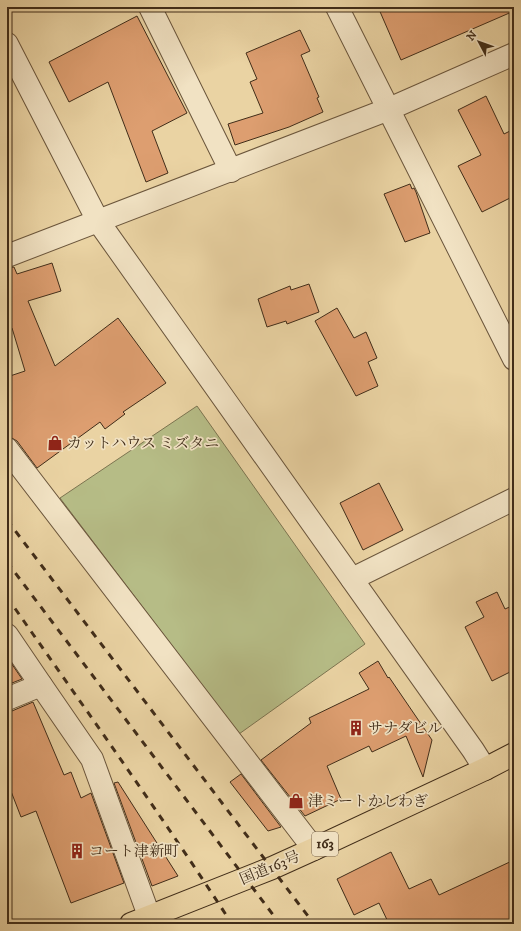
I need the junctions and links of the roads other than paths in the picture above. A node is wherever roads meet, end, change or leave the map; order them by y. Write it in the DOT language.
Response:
graph roads {
  1 [pos="150,7"];
  2 [pos="337,7"];
  3 [pos="7,44"];
  4 [pos="514,54"];
  5 [pos="389,109"];
  6 [pos="231,171"];
  7 [pos="98,221"];
  8 [pos="7,256"];
  9 [pos="514,359"];
  10 [pos="7,449"];
  11 [pos="514,499"];
  12 [pos="352,579"];
  13 [pos="7,635"];
  14 [pos="41,685"];
  15 [pos="7,699"];
  16 [pos="514,754"];
  17 [pos="485,769"];
  18 [pos="314,849"];
  19 [pos="144,922"];
  1 -- 6 [label="street"];
  2 -- 5 [label="street"];
  3 -- 7 [label="street"];
  4 -- 5 [label="street"];
  5 -- 6 [label="street"];
  5 -- 9 [label="street"];
  6 -- 7 [label="street"];
  7 -- 8 [label="street"];
  7 -- 12 [label="street"];
  10 -- 18 [label="street"];
  11 -- 12 [label="street"];
  12 -- 17 [label="street"];
  13 -- 14 [label="street"];
  14 -- 15 [label="street"];
  14 -- 19 [label="street"];
  16 -- 17 [label="highway, 国道163号 / 163"];
  17 -- 18 [label="highway, 国道163号 / 163"];
  18 -- 19 [label="highway, 国道163号 / 163"];
}
